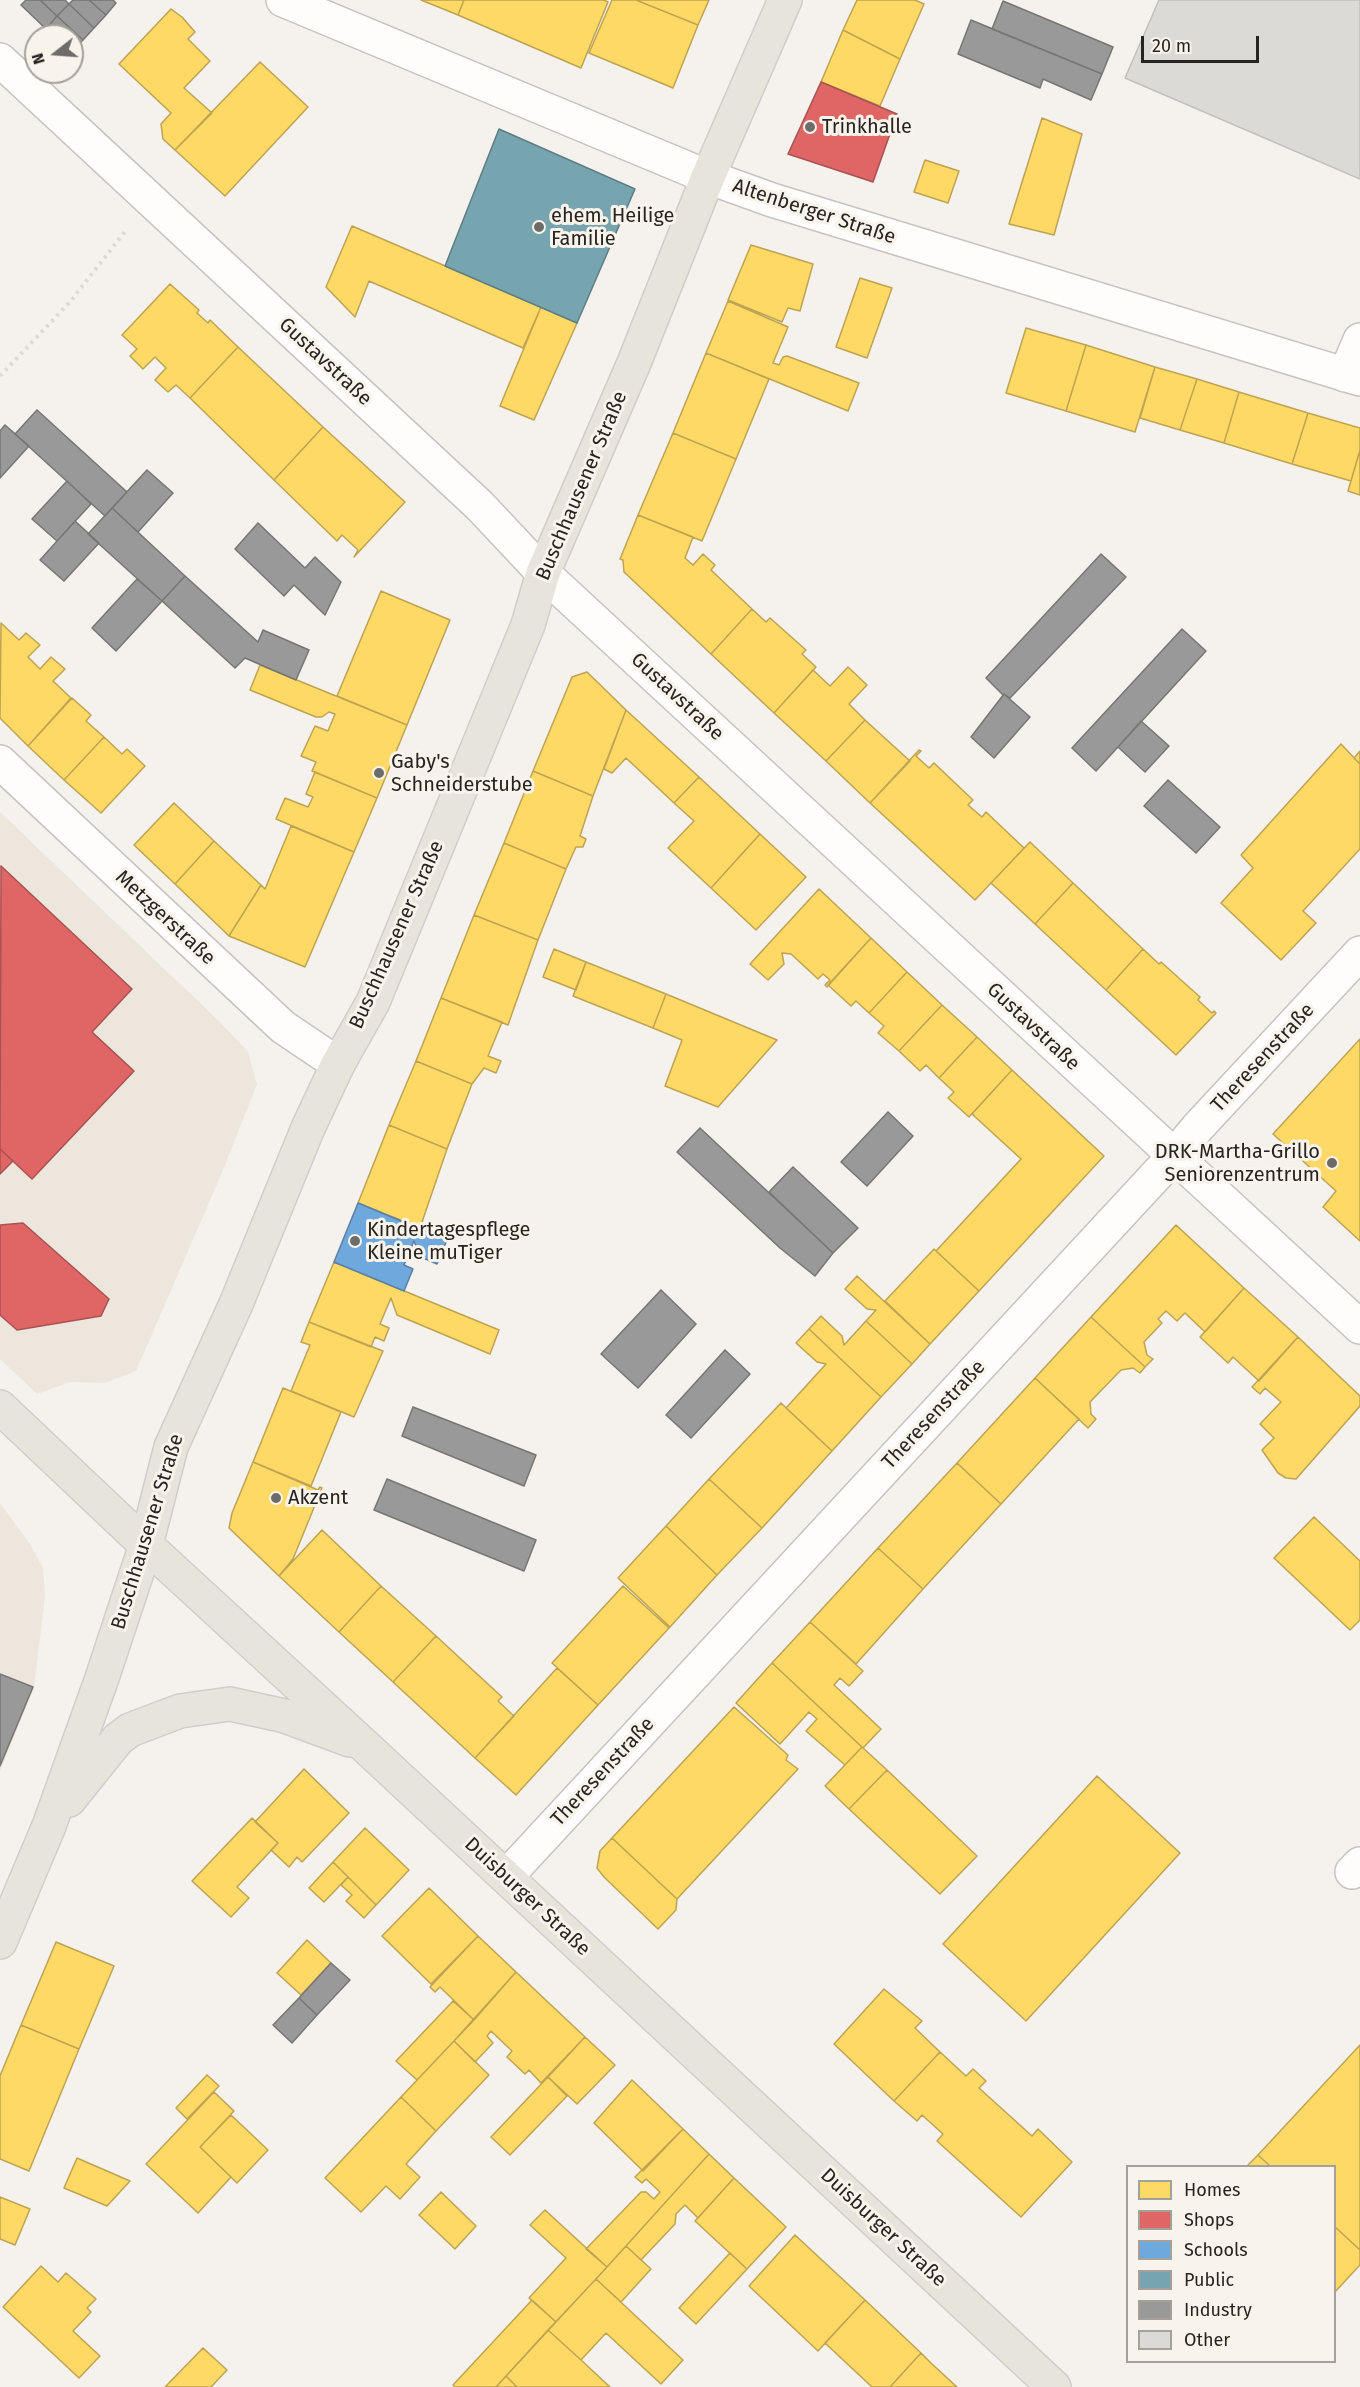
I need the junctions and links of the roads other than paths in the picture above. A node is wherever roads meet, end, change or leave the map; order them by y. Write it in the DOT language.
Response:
graph roads {
  1 [pos="283,0"];
  2 [pos="785,0"];
  3 [pos="0,60"];
  4 [pos="708,177"];
  5 [pos="1360,340"];
  6 [pos="1353,377"];
  7 [pos="543,573"];
  8 [pos="0,762"];
  9 [pos="1360,953"];
  10 [pos="338,1064"];
  11 [pos="1174,1156"];
  12 [pos="1360,1327"];
  13 [pos="0,1407"];
  14 [pos="146,1545"];
  15 [pos="367,1748"];
  16 [pos="49,1826"];
  17 [pos="506,1877"];
  18 [pos="0,1942"];
  19 [pos="1054,2387"];
  1 -- 4 [label="street, Altenberger Straße"];
  2 -- 4 [label="main road, Buschhausener Straße"];
  3 -- 7 [label="street, Gustavstraße"];
  4 -- 6 [label="street, Altenberger Straße"];
  4 -- 7 [label="main road, Buschhausener Straße"];
  5 -- 6 [label="street"];
  7 -- 10 [label="main road, Buschhausener Straße"];
  7 -- 11 [label="street, Gustavstraße"];
  8 -- 10 [label="street, Metzgerstraße"];
  9 -- 11 [label="street, Theresenstraße"];
  10 -- 14 [label="main road, Buschhausener Straße"];
  11 -- 12 [label="street, Gustavstraße"];
  11 -- 17 [label="street, Theresenstraße"];
  13 -- 14 [label="main road, Duisburger Straße"];
  14 -- 15 [label="main road, Duisburger Straße"];
  14 -- 16 [label="main road, Buschhausener Straße"];
  15 -- 16 [label="main road"];
  15 -- 17 [label="main road, Duisburger Straße"];
  16 -- 18 [label="main road, Buschhausener Straße"];
  17 -- 19 [label="main road, Duisburger Straße"];
}
